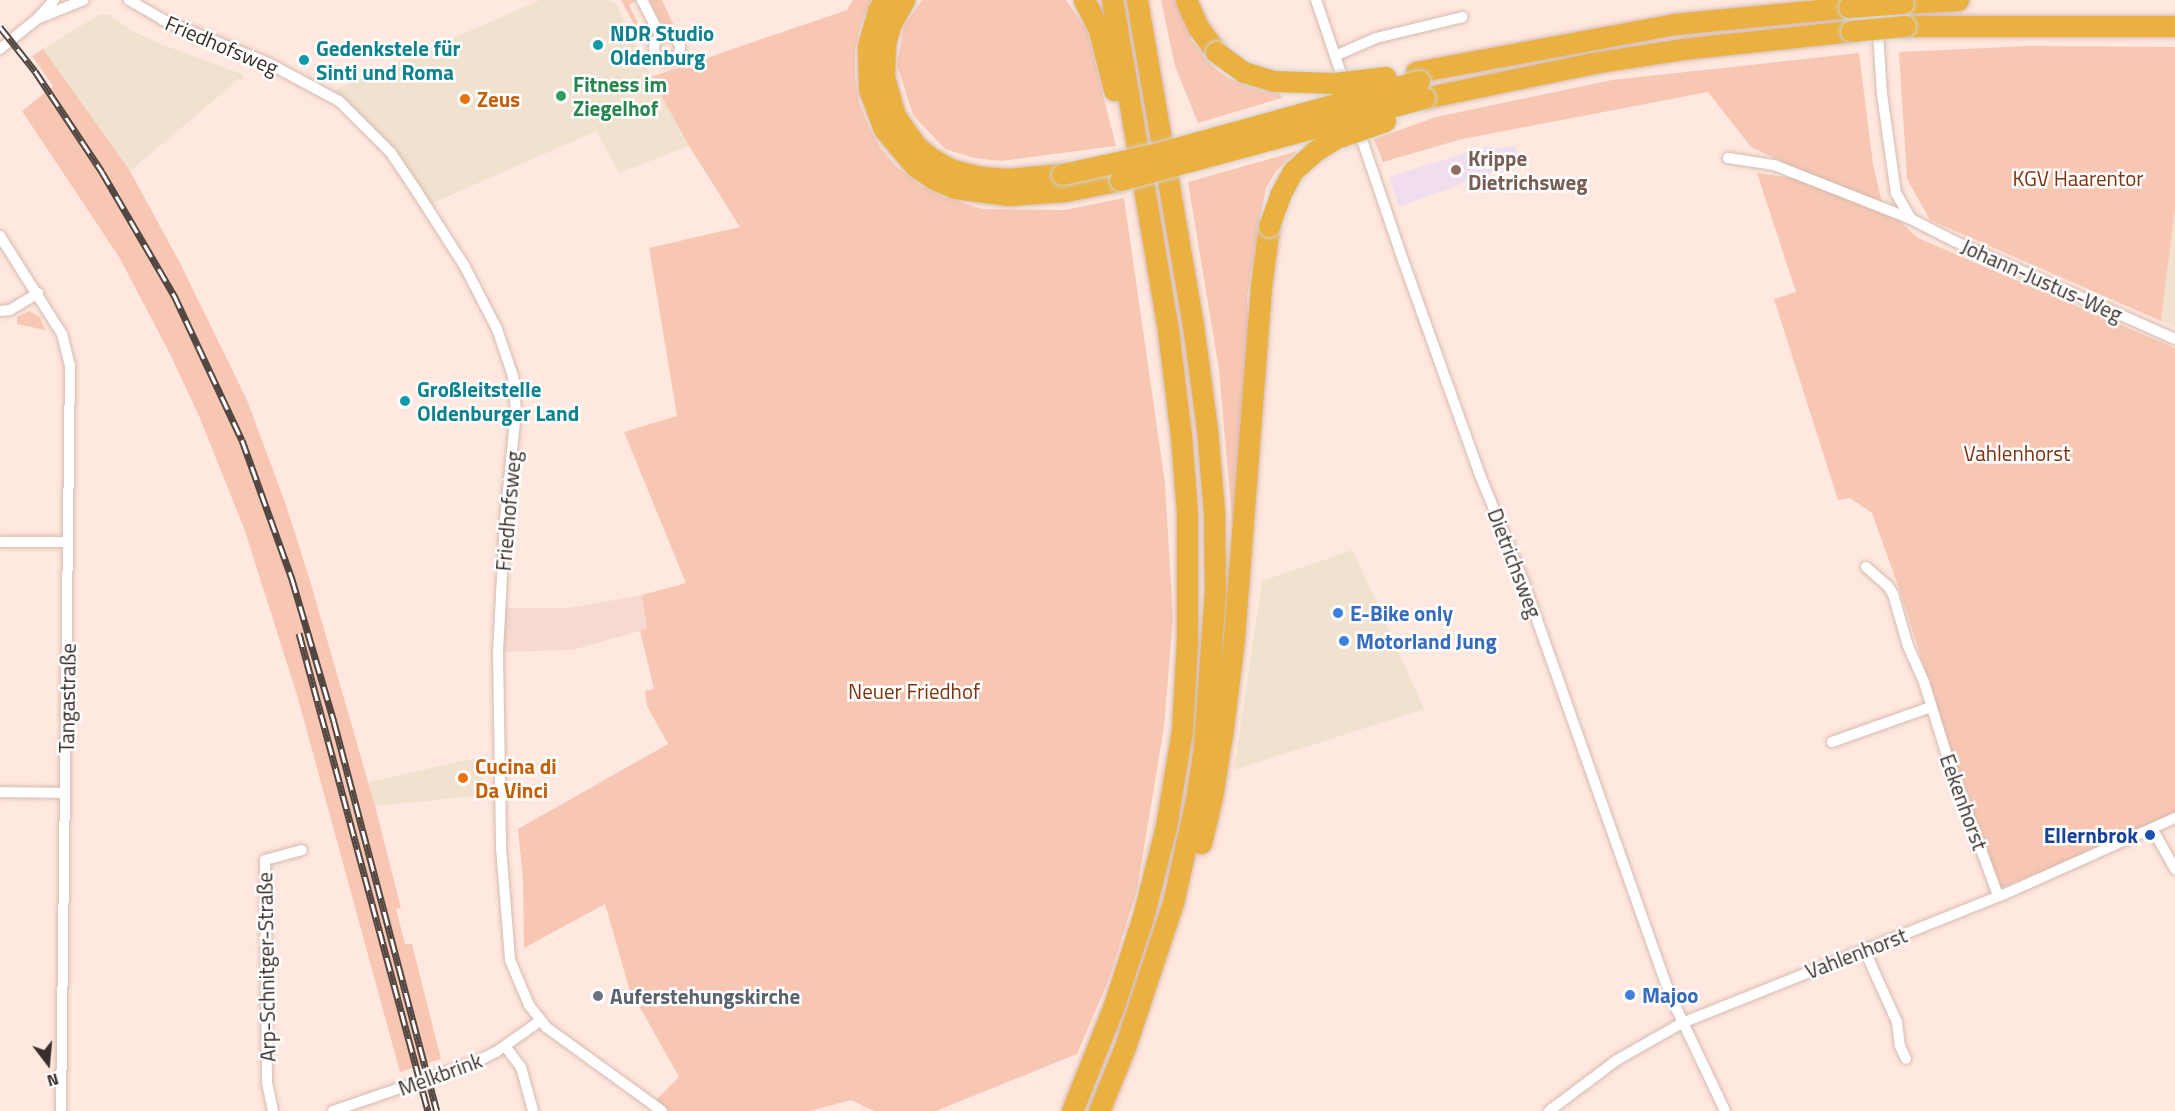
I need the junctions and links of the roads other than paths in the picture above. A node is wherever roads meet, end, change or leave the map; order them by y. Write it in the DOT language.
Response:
graph roads {
  1 [pos="54,0"];
  2 [pos="84,0"];
  3 [pos="129,0"];
  4 [pos="642,0"];
  5 [pos="884,0"];
  6 [pos="904,0"];
  7 [pos="1084,0"];
  8 [pos="1112,0"];
  9 [pos="1137,0"];
  10 [pos="1186,0"];
  11 [pos="1316,0"];
  12 [pos="1875,0"];
  13 [pos="1958,0"];
  14 [pos="1463,17"];
  15 [pos="38,18"];
  16 [pos="2175,26"];
  17 [pos="661,37"];
  18 [pos="0,49"];
  19 [pos="1335,56"];
  20 [pos="1421,89"];
  21 [pos="1136,142"];
  22 [pos="1728,158"];
  23 [pos="1063,182"];
  24 [pos="1911,219"];
  25 [pos="0,236"];
  26 [pos="38,293"];
  27 [pos="0,311"];
  28 [pos="2175,339"];
  29 [pos="0,542"];
  30 [pos="67,542"];
  31 [pos="1866,567"];
  32 [pos="1931,707"];
  33 [pos="1832,742"];
  34 [pos="0,792"];
  35 [pos="65,793"];
  36 [pos="2175,818"];
  37 [pos="2152,830"];
  38 [pos="302,850"];
  39 [pos="2175,869"];
  40 [pos="1998,896"];
  41 [pos="1173,903"];
  42 [pos="1864,949"];
  43 [pos="540,1021"];
  44 [pos="1682,1023"];
  45 [pos="505,1046"];
  46 [pos="1906,1059"];
  47 [pos="62,1111"];
  48 [pos="273,1111"];
  49 [pos="333,1111"];
  50 [pos="533,1111"];
  51 [pos="662,1111"];
  52 [pos="1072,1111"];
  53 [pos="1099,1111"];
  54 [pos="1549,1111"];
  55 [pos="1725,1111"];
  1 -- 15 [label="street"];
  2 -- 15 [label="street"];
  3 -- 43 [label="street, Friedhofsweg"];
  4 -- 17 [label="street"];
  5 -- 23 [label="highway"];
  6 -- 23 [label="highway"];
  7 -- 21 [label="highway"];
  8 -- 21 [label="highway"];
  9 -- 41 [label="highway"];
  10 -- 20 [label="highway, bridge"];
  11 -- 19 [label="street, Dietrichsweg"];
  12 -- 24 [label="street"];
  13 -- 20 [label="highway, bridge"];
  14 -- 19 [label="street"];
  15 -- 18 [label="street"];
  16 -- 20 [label="highway, bridge"];
  19 -- 44 [label="street, Dietrichsweg"];
  20 -- 23 [label="highway, bridge"];
  20 -- 41 [label="highway, bridge"];
  21 -- 52 [label="highway"];
  22 -- 24 [label="street, Johann-Justus-Weg"];
  24 -- 28 [label="street, Johann-Justus-Weg"];
  25 -- 26 [label="street, Tangastraße"];
  26 -- 27 [label="street"];
  26 -- 30 [label="street, Tangastraße"];
  29 -- 30 [label="street"];
  30 -- 35 [label="street, Tangastraße"];
  31 -- 32 [label="street, Eekenhorst"];
  32 -- 33 [label="street"];
  32 -- 40 [label="street, Eekenhorst"];
  34 -- 35 [label="street"];
  35 -- 47 [label="street, Tangastraße"];
  36 -- 37 [label="street, Vahlenhorst"];
  37 -- 39 [label="street"];
  37 -- 40 [label="street, Vahlenhorst"];
  38 -- 48 [label="street, Arp-Schnitger-Straße"];
  40 -- 42 [label="street, Vahlenhorst"];
  41 -- 53 [label="highway"];
  42 -- 44 [label="street, Vahlenhorst"];
  42 -- 46 [label="street"];
  43 -- 45 [label="street, Melkbrink"];
  43 -- 51 [label="street"];
  44 -- 54 [label="street, Vahlenhorst"];
  44 -- 55 [label="street, Dietrichsweg"];
  45 -- 49 [label="street, Melkbrink"];
  45 -- 50 [label="street"];
}
